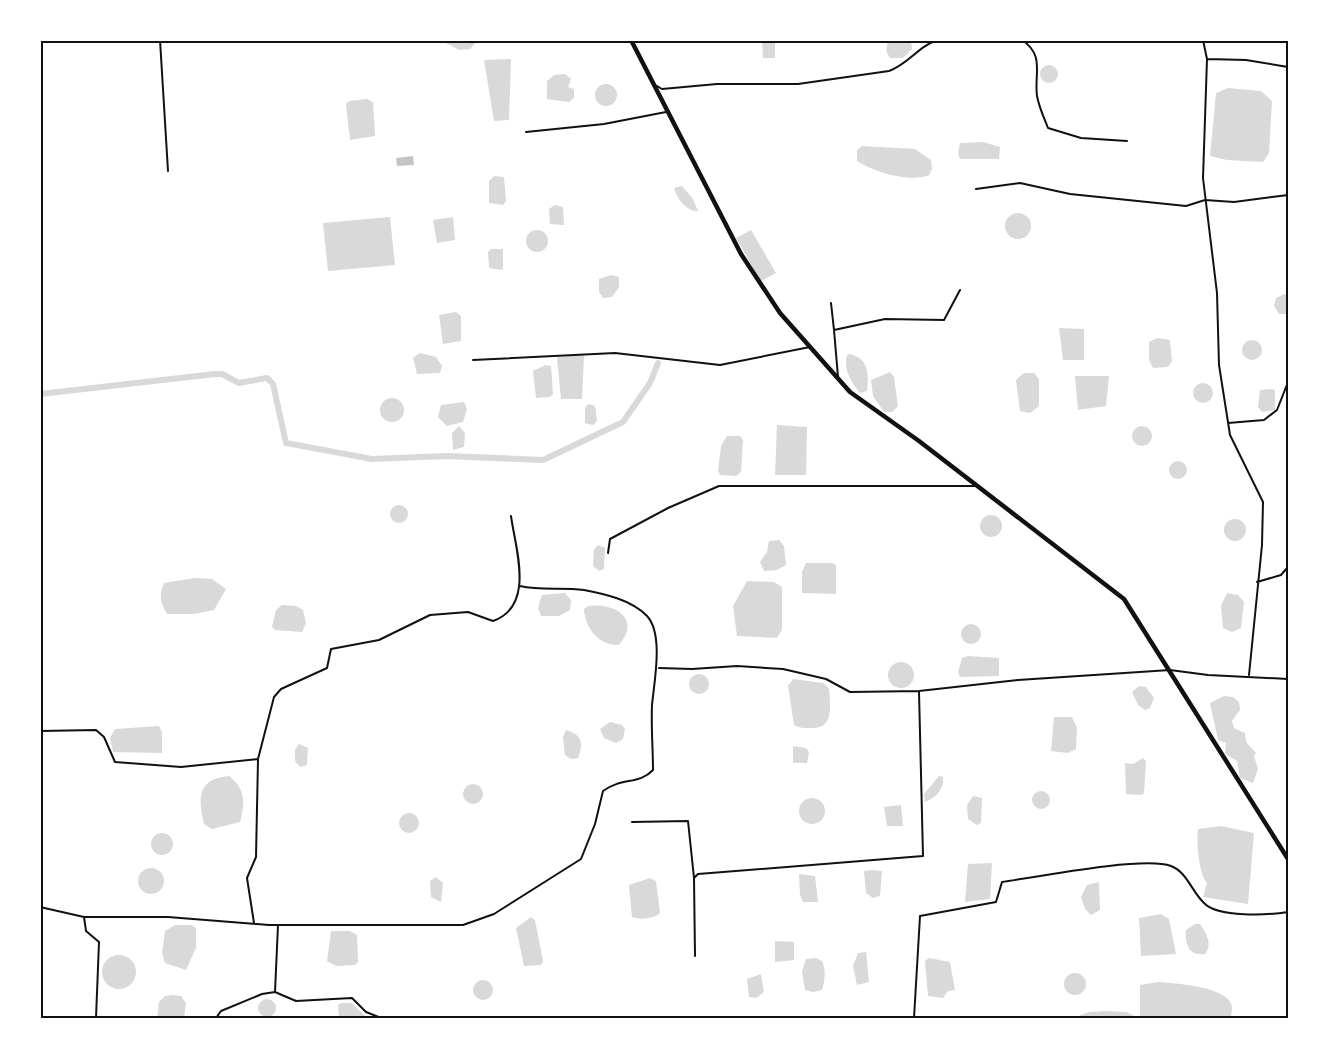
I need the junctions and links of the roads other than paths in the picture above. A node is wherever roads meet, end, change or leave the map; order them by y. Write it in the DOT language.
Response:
graph roads {
  1 [pos="160,40"];
  2 [pos="631,40"];
  3 [pos="938,40"];
  4 [pos="1022,40"];
  5 [pos="1203,40"];
  6 [pos="1207,59"];
  7 [pos="1288,67"];
  8 [pos="655,86"];
  9 [pos="669,112"];
  10 [pos="526,132"];
  11 [pos="1127,141"];
  12 [pos="168,171"];
  13 [pos="975,189"];
  14 [pos="1288,195"];
  15 [pos="1205,200"];
  16 [pos="960,290"];
  17 [pos="831,303"];
  18 [pos="834,330"];
  19 [pos="810,347"];
  20 [pos="473,360"];
  21 [pos="840,380"];
  22 [pos="1288,382"];
  23 [pos="1228,423"];
  24 [pos="978,486"];
  25 [pos="511,516"];
  26 [pos="608,553"];
  27 [pos="1288,567"];
  28 [pos="1256,582"];
  29 [pos="520,586"];
  30 [pos="658,668"];
  31 [pos="1170,670"];
  32 [pos="1249,675"];
  33 [pos="1288,679"];
  34 [pos="919,691"];
  35 [pos="40,731"];
  36 [pos="258,759"];
  37 [pos="632,822"];
  38 [pos="1288,859"];
  39 [pos="694,878"];
  40 [pos="40,908"];
  41 [pos="1288,912"];
  42 [pos="84,916"];
  43 [pos="254,923"];
  44 [pos="278,925"];
  45 [pos="695,956"];
  46 [pos="275,992"];
  47 [pos="96,1018"];
  48 [pos="216,1018"];
  49 [pos="381,1018"];
  50 [pos="914,1018"];
  1 -- 12 [label="street"];
  2 -- 8 [label="highway"];
  3 -- 8 [label="street"];
  4 -- 11 [label="street"];
  5 -- 6 [label="street"];
  6 -- 7 [label="street"];
  6 -- 15 [label="street"];
  8 -- 9 [label="highway"];
  9 -- 10 [label="street"];
  9 -- 19 [label="highway"];
  13 -- 15 [label="street"];
  14 -- 15 [label="street"];
  15 -- 23 [label="street"];
  16 -- 18 [label="street"];
  17 -- 18 [label="street"];
  18 -- 21 [label="street"];
  19 -- 20 [label="street"];
  19 -- 21 [label="highway"];
  21 -- 24 [label="highway"];
  22 -- 23 [label="street"];
  23 -- 28 [label="street"];
  24 -- 26 [label="street"];
  24 -- 31 [label="highway"];
  25 -- 29 [label="street"];
  27 -- 28 [label="street"];
  28 -- 32 [label="street"];
  29 -- 30 [label="street"];
  29 -- 36 [label="street"];
  30 -- 34 [label="street"];
  30 -- 44 [label="street"];
  31 -- 32 [label="street"];
  31 -- 34 [label="street"];
  31 -- 38 [label="highway"];
  32 -- 33 [label="street"];
  34 -- 39 [label="street"];
  35 -- 36 [label="street"];
  36 -- 43 [label="street"];
  37 -- 39 [label="street"];
  39 -- 45 [label="street"];
  40 -- 42 [label="street"];
  41 -- 50 [label="street"];
  42 -- 43 [label="street"];
  42 -- 47 [label="street"];
  43 -- 44 [label="street"];
  44 -- 46 [label="street"];
  46 -- 48 [label="street"];
  46 -- 49 [label="street"];
}
